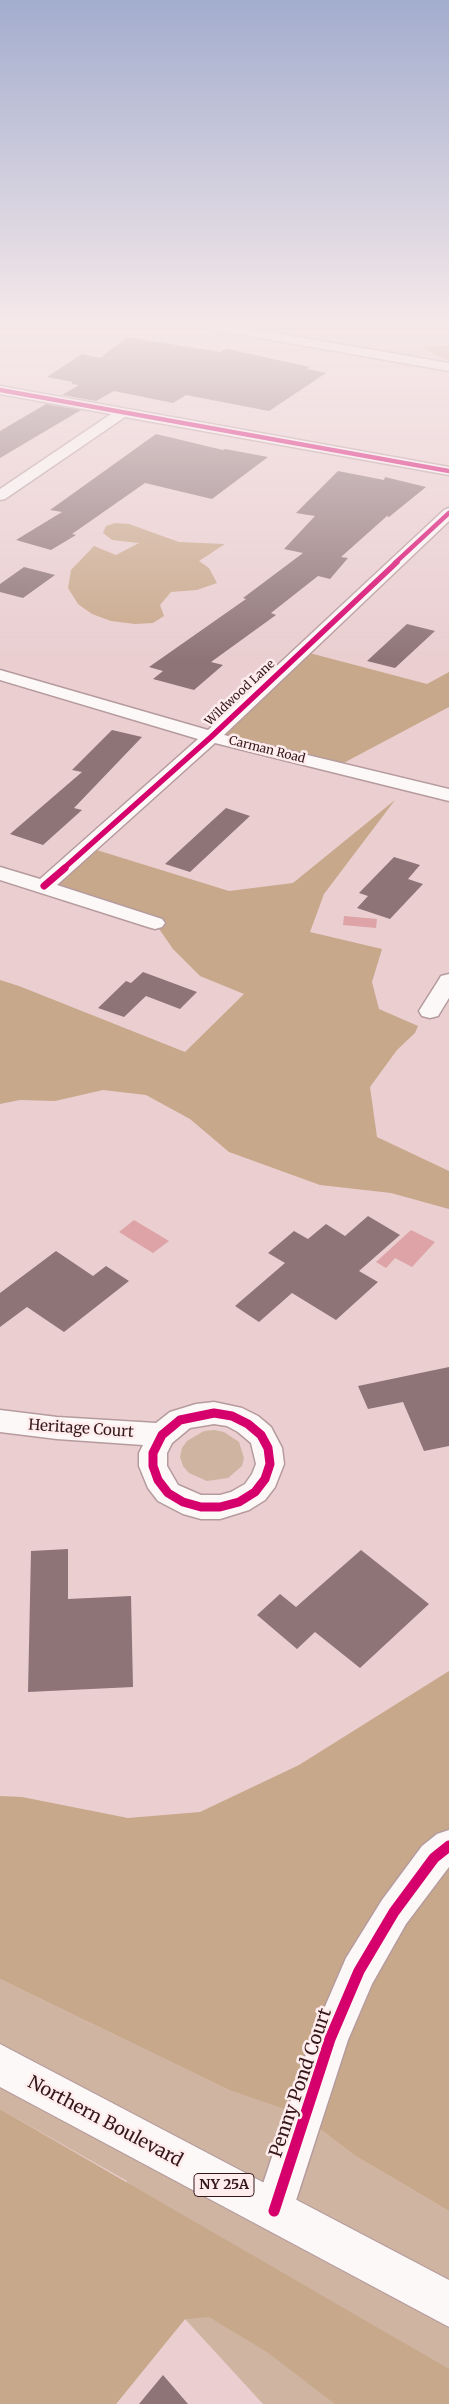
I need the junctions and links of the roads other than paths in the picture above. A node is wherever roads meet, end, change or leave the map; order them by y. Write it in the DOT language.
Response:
graph roads {
  1 [pos="86,437"];
  2 [pos="262,437"];
  3 [pos="449,471"];
  4 [pos="0,496"];
  5 [pos="449,513"];
  6 [pos="0,675"];
  7 [pos="211,736"];
  8 [pos="449,795"];
  9 [pos="0,873"];
  10 [pos="44,886"];
  11 [pos="155,923"];
  12 [pos="449,981"];
  13 [pos="430,1011"];
  14 [pos="0,1421"];
  15 [pos="162,1435"];
  16 [pos="449,1846"];
  17 [pos="0,2065"];
  18 [pos="274,2212"];
  19 [pos="449,2304"];
  1 -- 4 [label="street"];
  2 -- 3 [label="street"];
  5 -- 7 [label="street, Wildwood Lane"];
  6 -- 7 [label="street, Carman Road"];
  7 -- 8 [label="street, Carman Road"];
  7 -- 10 [label="street, Wildwood Lane"];
  9 -- 10 [label="street"];
  10 -- 11 [label="street"];
  12 -- 13 [label="street"];
  14 -- 15 [label="street, Heritage Court"];
  16 -- 18 [label="street, Penny Pond Court"];
  17 -- 18 [label="main road, Northern Boulevard / NY 25A"];
  18 -- 19 [label="main road, Northern Boulevard / NY 25A"];
}
